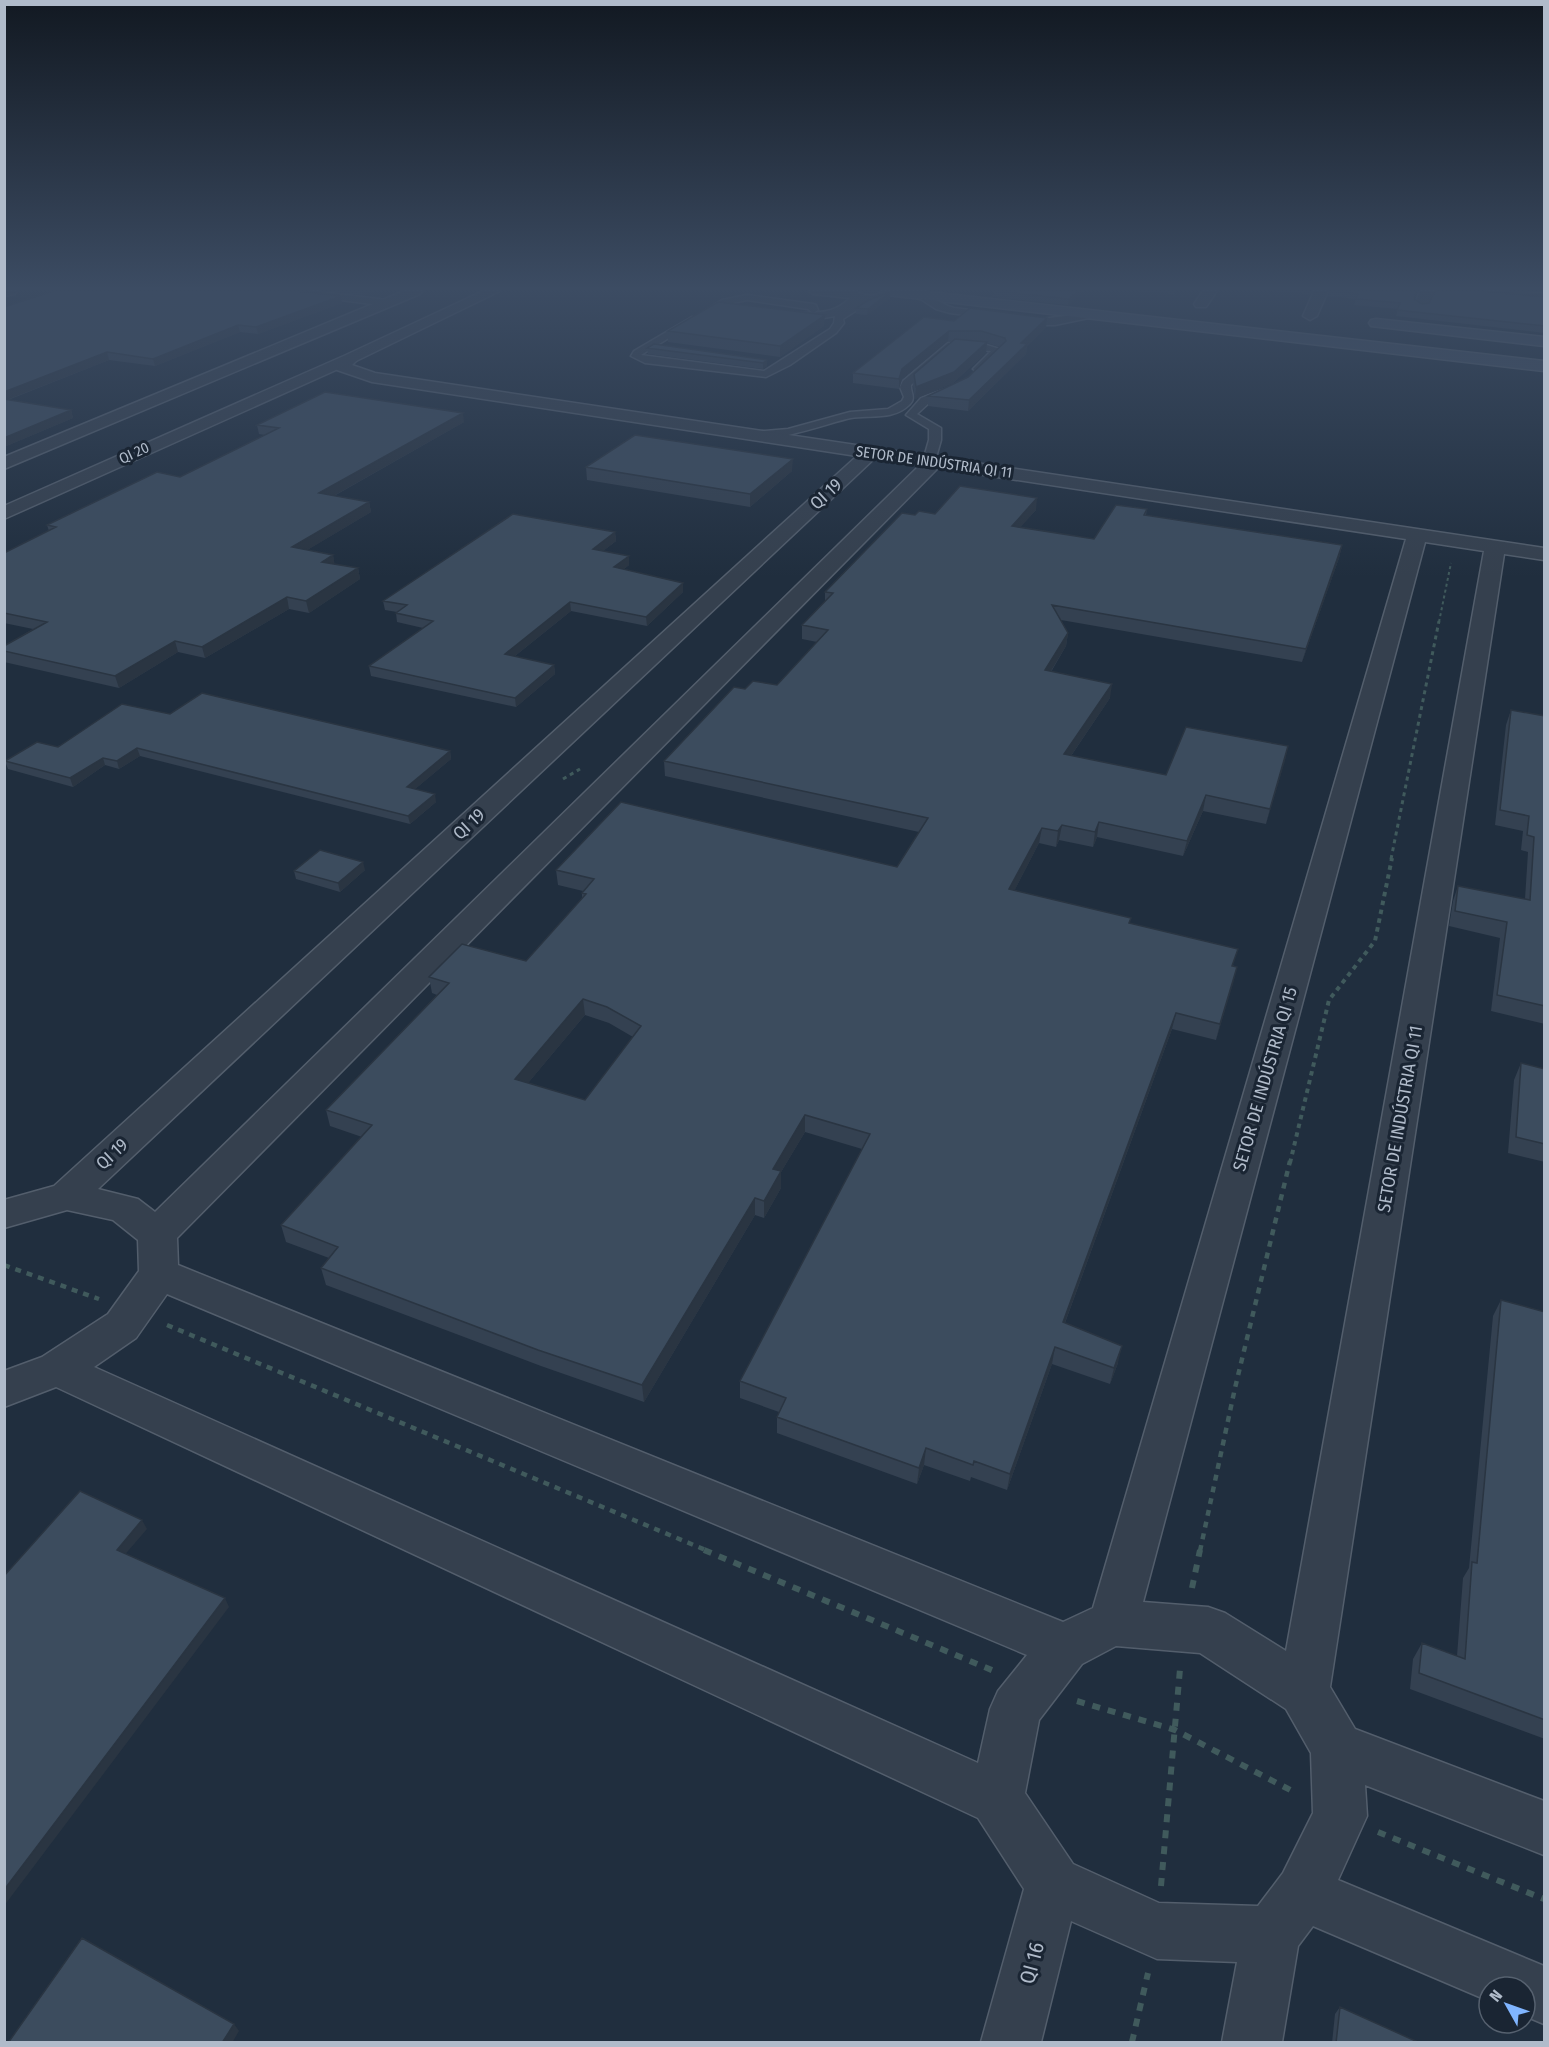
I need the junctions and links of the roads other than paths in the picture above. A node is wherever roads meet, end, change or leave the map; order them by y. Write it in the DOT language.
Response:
graph roads {
  1 [pos="200,387"];
  2 [pos="285,387"];
  3 [pos="435,387"];
  4 [pos="905,387"];
  5 [pos="959,387"];
  6 [pos="753,435"];
  7 [pos="165,439"];
  8 [pos="120,444"];
  9 [pos="871,452"];
  10 [pos="932,461"];
  11 [pos="4,464"];
  12 [pos="4,513"];
  13 [pos="1417,535"];
  14 [pos="1495,548"];
  15 [pos="1545,554"];
  16 [pos="67,1196"];
  17 [pos="4,1214"];
  18 [pos="158,1254"];
  19 [pos="57,1369"];
  20 [pos="4,1389"];
  21 [pos="1113,1623"];
  22 [pos="1065,1647"];
  23 [pos="1304,1691"];
  24 [pos="1337,1748"];
  25 [pos="997,1799"];
  26 [pos="1545,1828"];
  27 [pos="1053,1884"];
  28 [pos="1287,1914"];
  29 [pos="1545,1995"];
  30 [pos="1011,2043"];
  31 [pos="1252,2043"];
  1 -- 11 [label="street"];
  2 -- 7 [label="street, QI 20"];
  3 -- 6 [label="street, SETOR DE INDÚSTRIA QI 11"];
  4 -- 6 [label="lane"];
  5 -- 10 [label="lane"];
  6 -- 9 [label="street, SETOR DE INDÚSTRIA QI 11"];
  7 -- 8 [label="street"];
  7 -- 12 [label="street, QI 20"];
  9 -- 10 [label="street, SETOR DE INDÚSTRIA QI 11"];
  9 -- 16 [label="street, QI 19"];
  10 -- 13 [label="street, SETOR DE INDÚSTRIA QI 11"];
  10 -- 18 [label="street"];
  13 -- 14 [label="street, SETOR DE INDÚSTRIA QI 11"];
  13 -- 21 [label="street, SETOR DE INDÚSTRIA QI 15"];
  14 -- 15 [label="street, SETOR DE INDÚSTRIA QI 11"];
  14 -- 23 [label="street, SETOR DE INDÚSTRIA QI 11"];
  16 -- 17 [label="street"];
  16 -- 18 [label="street"];
  18 -- 19 [label="street"];
  18 -- 22 [label="street"];
  19 -- 20 [label="street"];
  19 -- 25 [label="street"];
  21 -- 22 [label="street"];
  21 -- 23 [label="street"];
  22 -- 25 [label="street"];
  23 -- 24 [label="street"];
  24 -- 26 [label="street"];
  24 -- 28 [label="street"];
  25 -- 27 [label="street"];
  27 -- 28 [label="street"];
  27 -- 30 [label="street, QI 16"];
  28 -- 29 [label="street"];
  28 -- 31 [label="street"];
}
